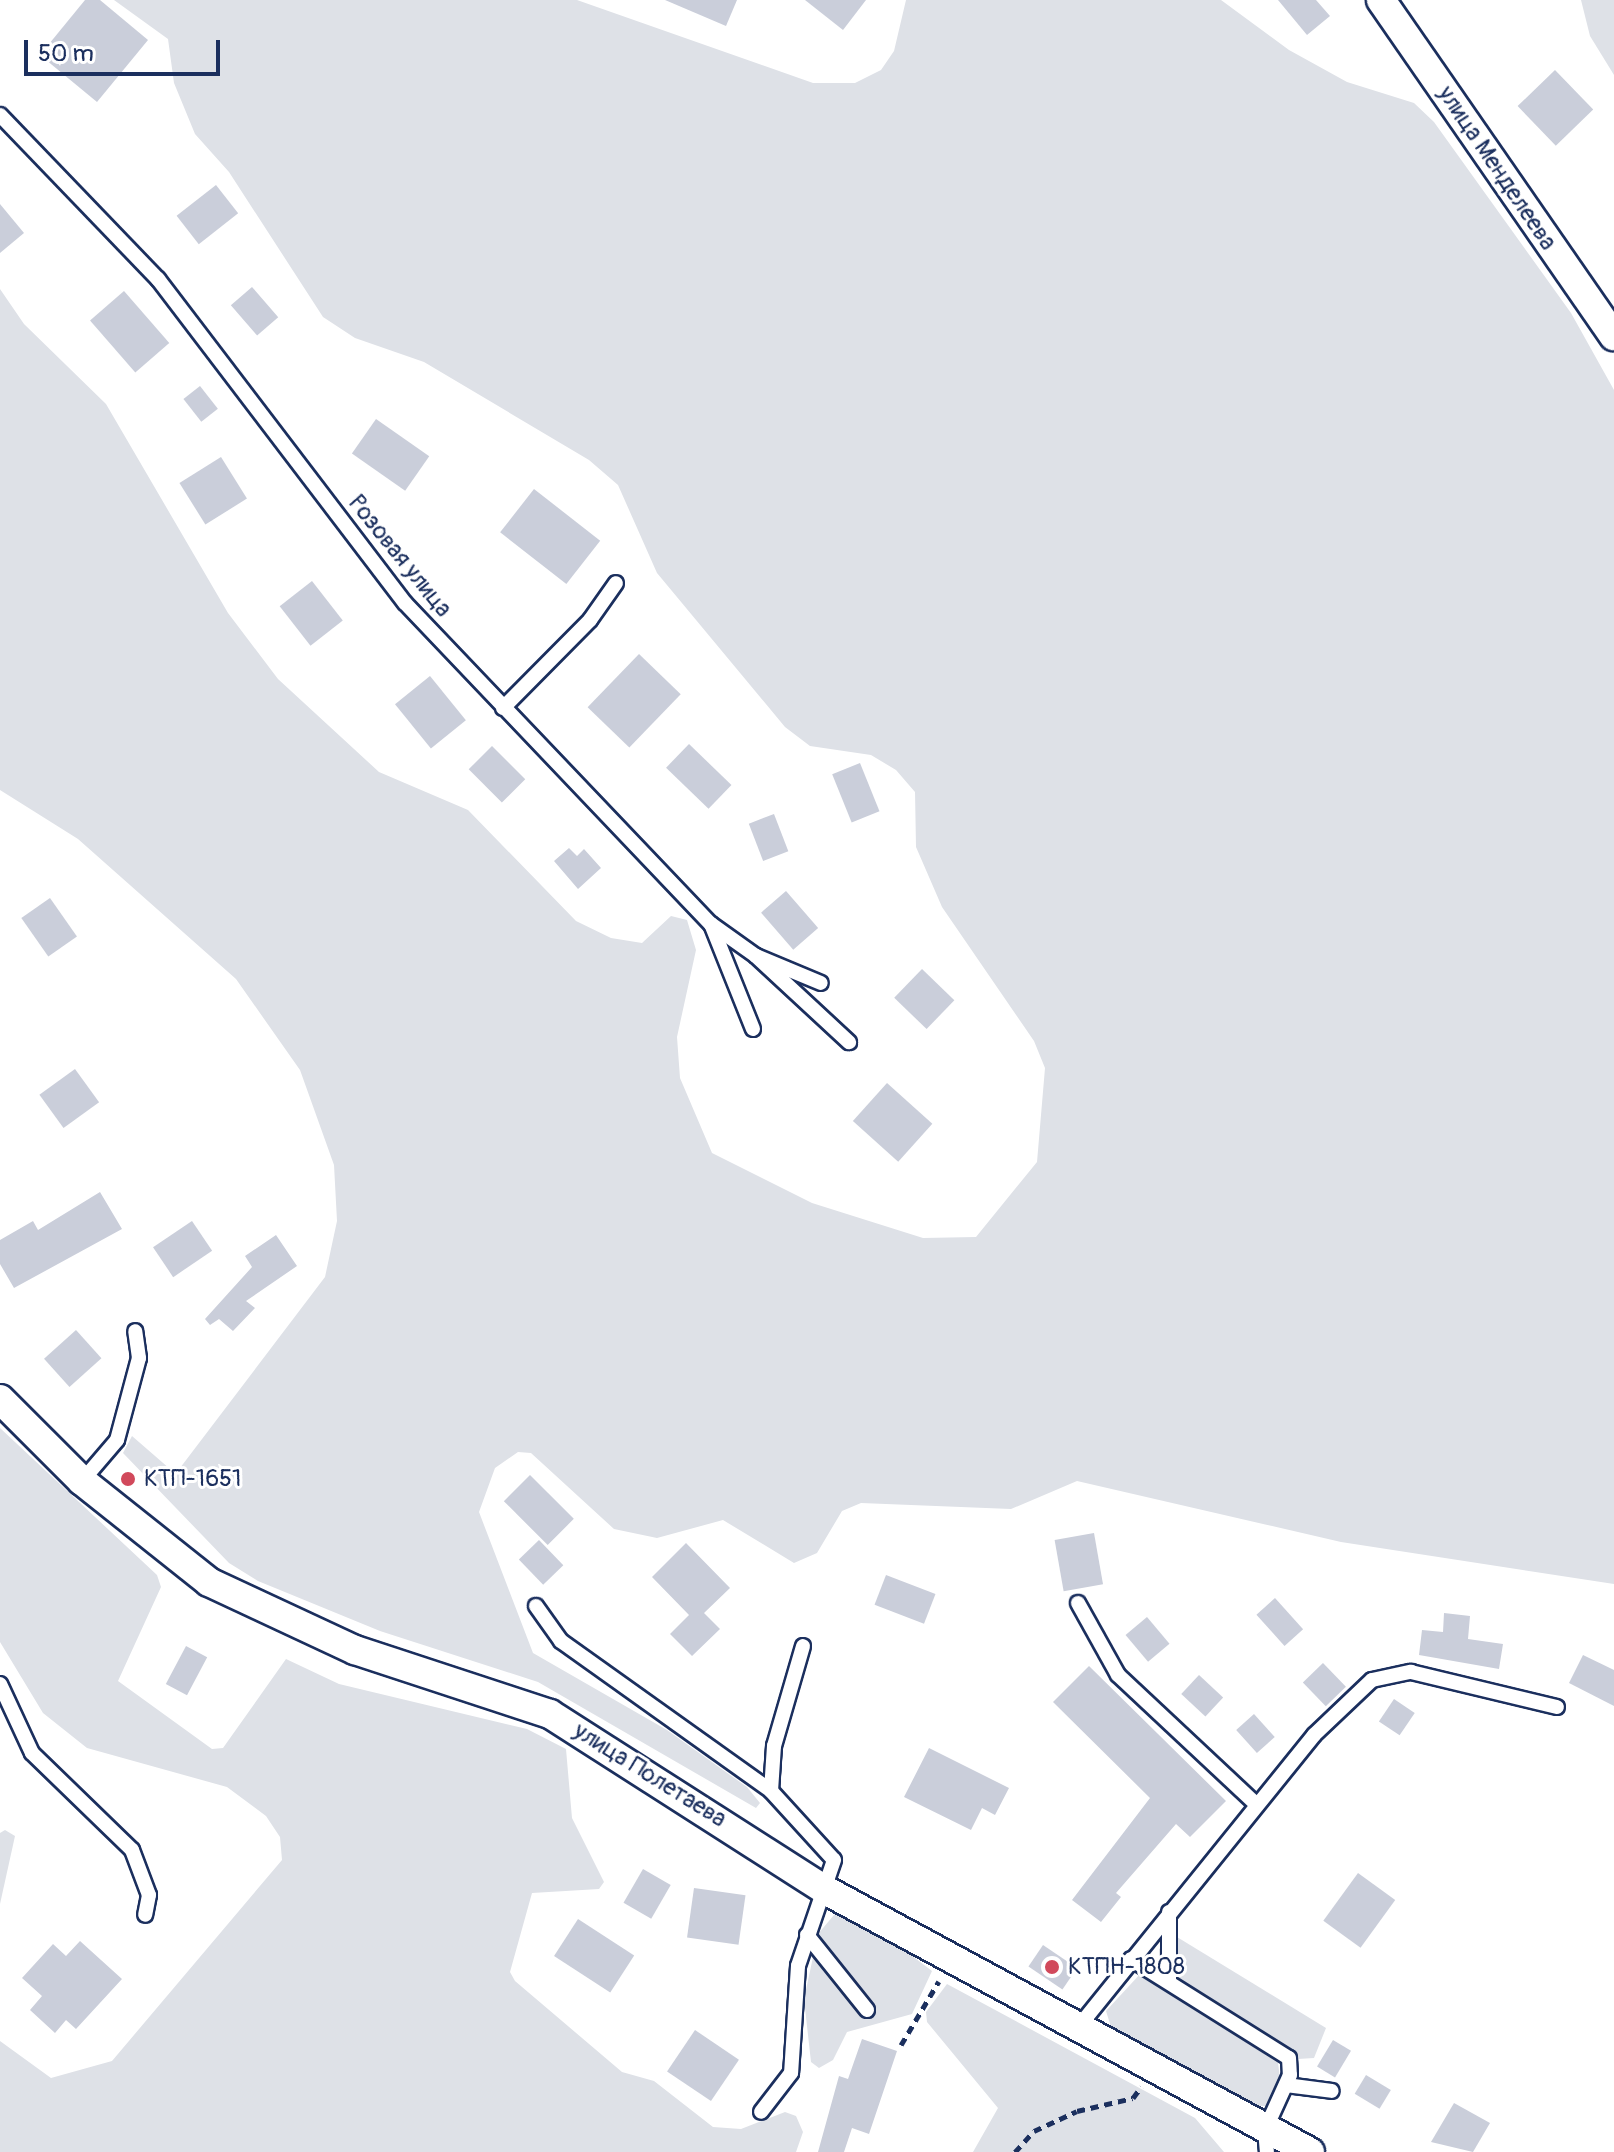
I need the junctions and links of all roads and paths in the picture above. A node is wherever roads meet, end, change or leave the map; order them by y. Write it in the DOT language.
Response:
graph roads {
  1 [pos="1381,0"];
  2 [pos="0,115"];
  3 [pos="1614,336"];
  4 [pos="616,583"];
  5 [pos="503,708"];
  6 [pos="711,924"];
  7 [pos="756,956"];
  8 [pos="821,983"];
  9 [pos="753,1029"];
  10 [pos="849,1042"];
  11 [pos="135,1331"];
  12 [pos="0,1399"];
  13 [pos="82,1481"];
  14 [pos="1078,1603"];
  15 [pos="536,1606"];
  16 [pos="803,1646"];
  17 [pos="0,1684"];
  18 [pos="1557,1707"];
  19 [pos="771,1791"];
  20 [pos="1256,1804"];
  21 [pos="827,1891"];
  22 [pos="1169,1912"];
  23 [pos="145,1915"];
  24 [pos="807,1935"];
  25 [pos="1131,1959"];
  26 [pos="941,1976"];
  27 [pos="1169,1982"];
  28 [pos="867,2010"];
  29 [pos="1075,2030"];
  30 [pos="901,2045"];
  31 [pos="1153,2070"];
  32 [pos="1286,2085"];
  33 [pos="1332,2091"];
  34 [pos="761,2112"];
  35 [pos="1266,2141"];
  36 [pos="1015,2152"];
  37 [pos="1310,2152"];
  1 -- 3 [label="street, улица Менделеева"];
  2 -- 5 [label="lane, Розовая улица"];
  4 -- 5 [label="lane"];
  5 -- 6 [label="lane, Розовая улица"];
  6 -- 7 [label="lane"];
  6 -- 9 [label="lane, Розовая улица"];
  7 -- 8 [label="lane"];
  7 -- 10 [label="lane"];
  11 -- 13 [label="lane"];
  12 -- 13 [label="street, улица Полетаева"];
  13 -- 21 [label="street, улица Полетаева"];
  14 -- 20 [label="lane"];
  15 -- 19 [label="lane"];
  16 -- 19 [label="lane"];
  17 -- 23 [label="lane"];
  18 -- 20 [label="lane"];
  19 -- 21 [label="lane"];
  20 -- 22 [label="lane"];
  21 -- 24 [label="lane"];
  21 -- 29 [label="street, улица Полетаева"];
  22 -- 25 [label="lane"];
  22 -- 27 [label="lane"];
  24 -- 28 [label="lane"];
  24 -- 34 [label="lane"];
  25 -- 27 [label="lane"];
  25 -- 29 [label="lane"];
  26 -- 30 [label="path"];
  27 -- 32 [label="lane"];
  29 -- 31 [label="street, улица Полетаева"];
  31 -- 35 [label="street, улица Полетаева"];
  31 -- 36 [label="path"];
  32 -- 33 [label="lane"];
  32 -- 35 [label="lane"];
  35 -- 37 [label="street, улица Полетаева"];
}
